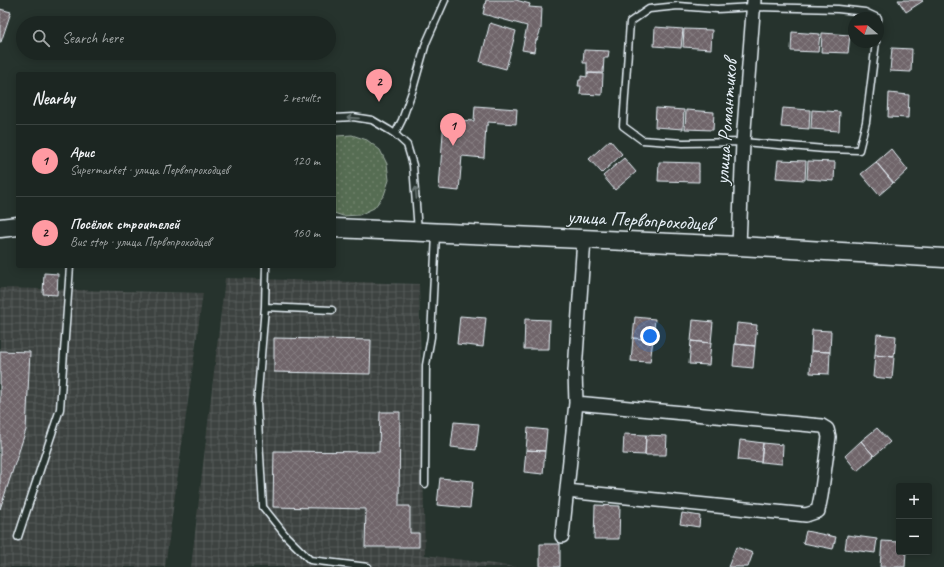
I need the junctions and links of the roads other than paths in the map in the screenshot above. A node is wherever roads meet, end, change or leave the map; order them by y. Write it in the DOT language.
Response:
graph roads {
  1 [pos="445,0"];
  2 [pos="754,3"];
  3 [pos="865,12"];
  4 [pos="875,48"];
  5 [pos="336,118"];
  6 [pos="395,134"];
  7 [pos="744,142"];
  8 [pos="16,226"];
  9 [pos="0,228"];
  10 [pos="336,228"];
  11 [pos="418,232"];
  12 [pos="436,233"];
  13 [pos="584,239"];
  14 [pos="739,246"];
  15 [pos="944,258"];
  16 [pos="70,268"];
  17 [pos="266,268"];
  18 [pos="265,307"];
  19 [pos="332,310"];
  20 [pos="576,403"];
  21 [pos="425,484"];
  22 [pos="567,491"];
  23 [pos="562,536"];
  24 [pos="18,537"];
  25 [pos="368,567"];
  1 -- 6 [label="lane"];
  2 -- 3 [label="lane"];
  2 -- 7 [label="street, улица Романтиков"];
  2 -- 7 [label="lane"];
  4 -- 7 [label="lane"];
  6 -- 5 [label="lane, one-way"];
  11 -- 6 [label="lane, one-way"];
  7 -- 14 [label="street, улица Романтиков"];
  8 -- 9 [label="street"];
  10 -- 11 [label="street, улица Первопроходцев"];
  11 -- 12 [label="street, улица Первопроходцев"];
  12 -- 13 [label="street, улица Первопроходцев"];
  12 -- 21 [label="lane"];
  13 -- 14 [label="street, улица Первопроходцев"];
  13 -- 20 [label="street"];
  14 -- 15 [label="street, улица Первопроходцев"];
  16 -- 24 [label="lane"];
  17 -- 18 [label="lane"];
  18 -- 19 [label="lane"];
  18 -- 25 [label="lane"];
  20 -- 22 [label="street"];
  20 -- 22 [label="street"];
  22 -- 23 [label="street"];
}
